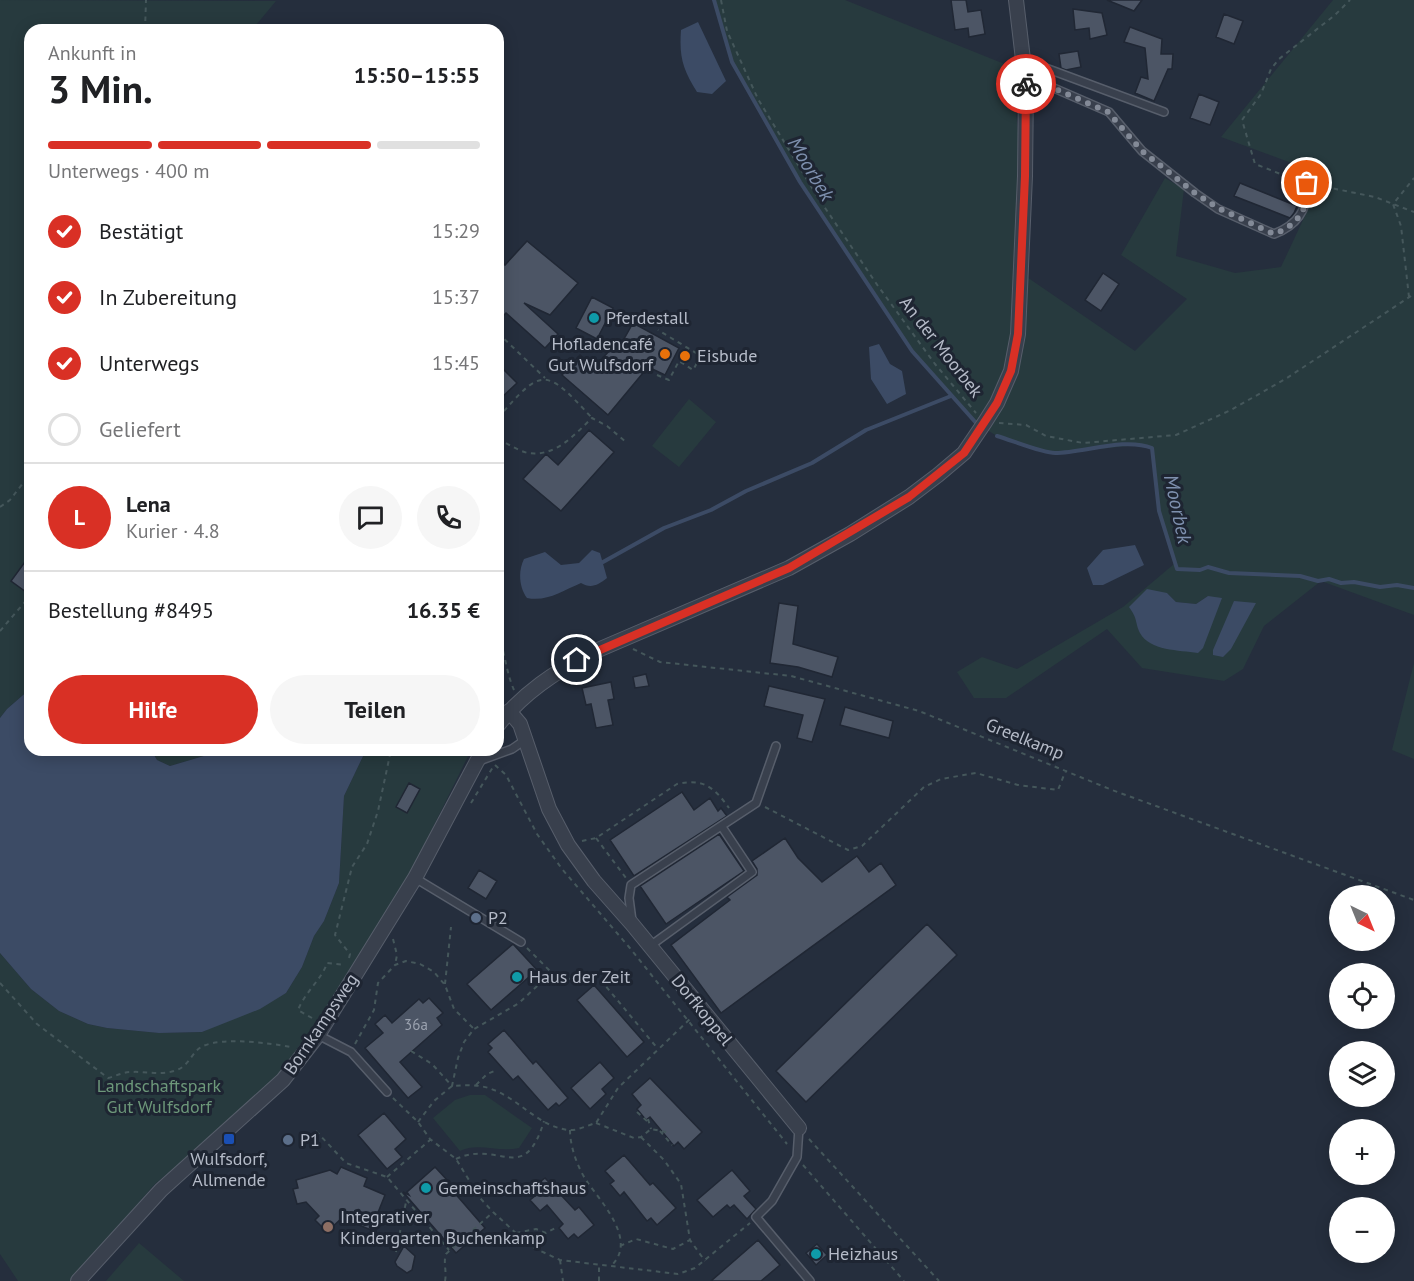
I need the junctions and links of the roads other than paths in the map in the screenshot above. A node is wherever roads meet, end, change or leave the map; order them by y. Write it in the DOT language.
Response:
graph roads {
  1 [pos="1016,0"];
  2 [pos="1025,69"];
  3 [pos="1164,112"];
  4 [pos="1307,183"];
  5 [pos="514,706"];
  6 [pos="504,718"];
  7 [pos="525,740"];
  8 [pos="776,746"];
  9 [pos="504,751"];
  10 [pos="480,756"];
  11 [pos="722,827"];
  12 [pos="415,878"];
  13 [pos="632,924"];
  14 [pos="521,942"];
  15 [pos="650,946"];
  16 [pos="318,1035"];
  17 [pos="387,1092"];
  18 [pos="799,1128"];
  19 [pos="78,1281"];
  20 [pos="810,1281"];
  1 -- 2 [label="street"];
  2 -- 3 [label="lane"];
  2 -- 4 [label="lane"];
  2 -- 5 [label="street"];
  5 -- 6 [label="street"];
  5 -- 7 [label="street, Dorfkoppel"];
  7 -- 9 [label="lane"];
  7 -- 13 [label="street, Dorfkoppel"];
  8 -- 11 [label="lane"];
  10 -- 12 [label="street, Bornkampsweg"];
  11 -- 13 [label="lane"];
  11 -- 15 [label="lane"];
  12 -- 14 [label="lane"];
  12 -- 16 [label="street, Bornkampsweg"];
  13 -- 15 [label="street, Dorfkoppel"];
  15 -- 18 [label="street, Dorfkoppel"];
  16 -- 17 [label="lane"];
  16 -- 19 [label="street, Bornkampsweg"];
  18 -- 20 [label="lane"];
}
